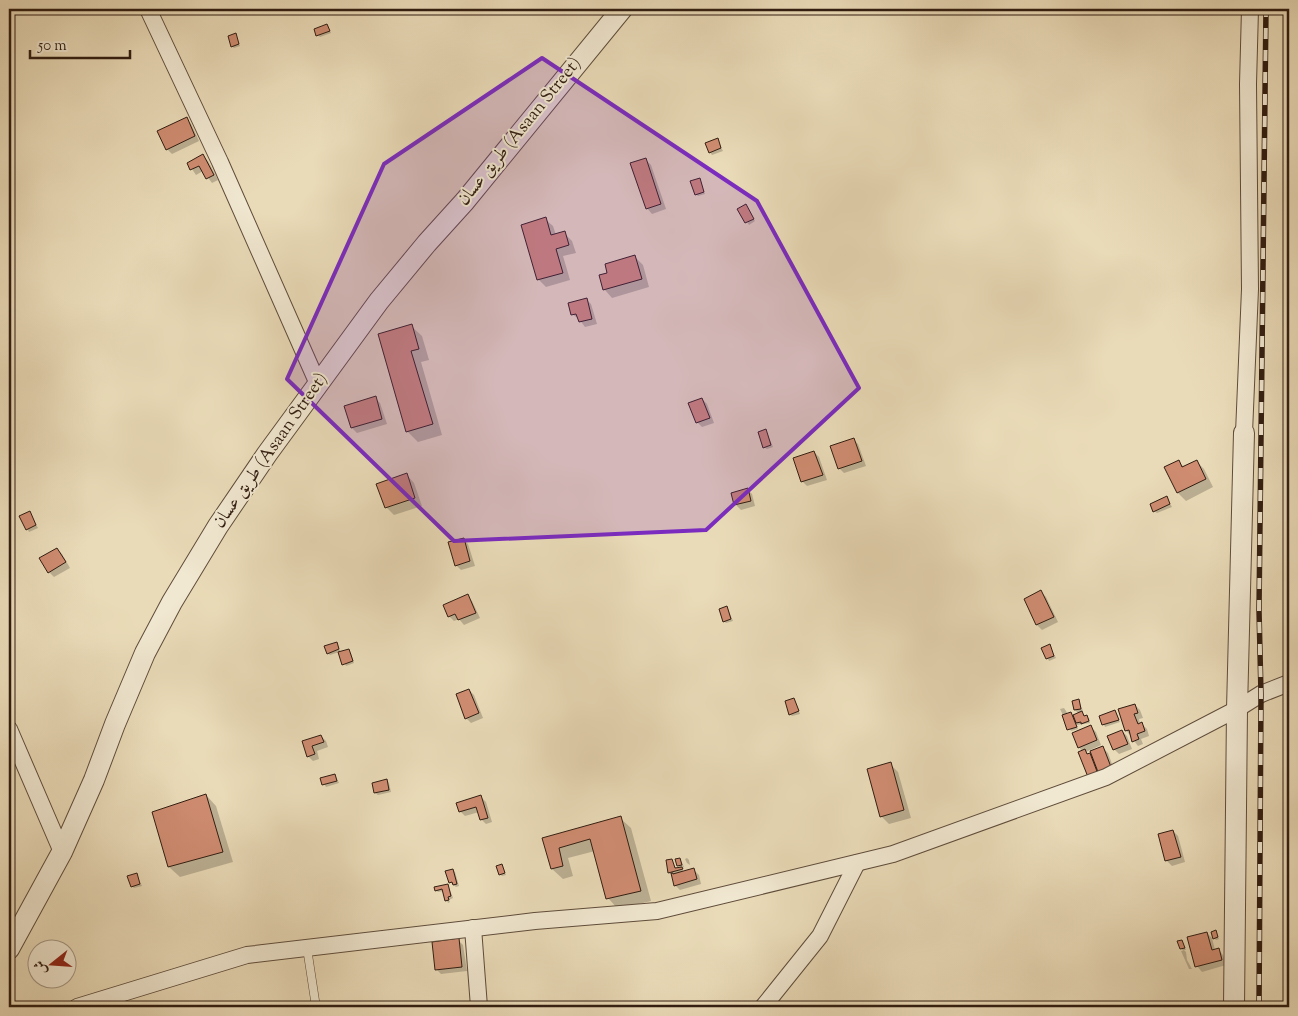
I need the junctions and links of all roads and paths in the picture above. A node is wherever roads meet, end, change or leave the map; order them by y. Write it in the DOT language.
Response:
graph roads {
  1 [pos="148,9"];
  2 [pos="622,9"];
  3 [pos="1250,9"];
  4 [pos="318,384"];
  5 [pos="1244,433"];
  6 [pos="1289,683"];
  7 [pos="1237,709"];
  8 [pos="9,729"];
  9 [pos="62,852"];
  10 [pos="858,863"];
  11 [pos="473,928"];
  12 [pos="306,948"];
  13 [pos="9,949"];
  14 [pos="102,1004"];
  15 [pos="77,1007"];
  16 [pos="316,1007"];
  17 [pos="479,1007"];
  18 [pos="763,1007"];
  19 [pos="1234,1007"];
  1 -- 4 [label="street"];
  2 -- 4 [label="street, طريق عسان (Asaan Street)"];
  3 -- 5 [label="street"];
  4 -- 9 [label="street, طريق عسان (Asaan Street)"];
  5 -- 7 [label="street"];
  6 -- 7 [label="street"];
  7 -- 10 [label="street"];
  7 -- 19 [label="street"];
  8 -- 9 [label="street"];
  9 -- 13 [label="street, طريق عسان (Asaan Street)"];
  10 -- 11 [label="street"];
  10 -- 18 [label="street"];
  11 -- 12 [label="street"];
  11 -- 17 [label="street"];
  12 -- 14 [label="street"];
  12 -- 16 [label="lane"];
  14 -- 15 [label="street"];
}
